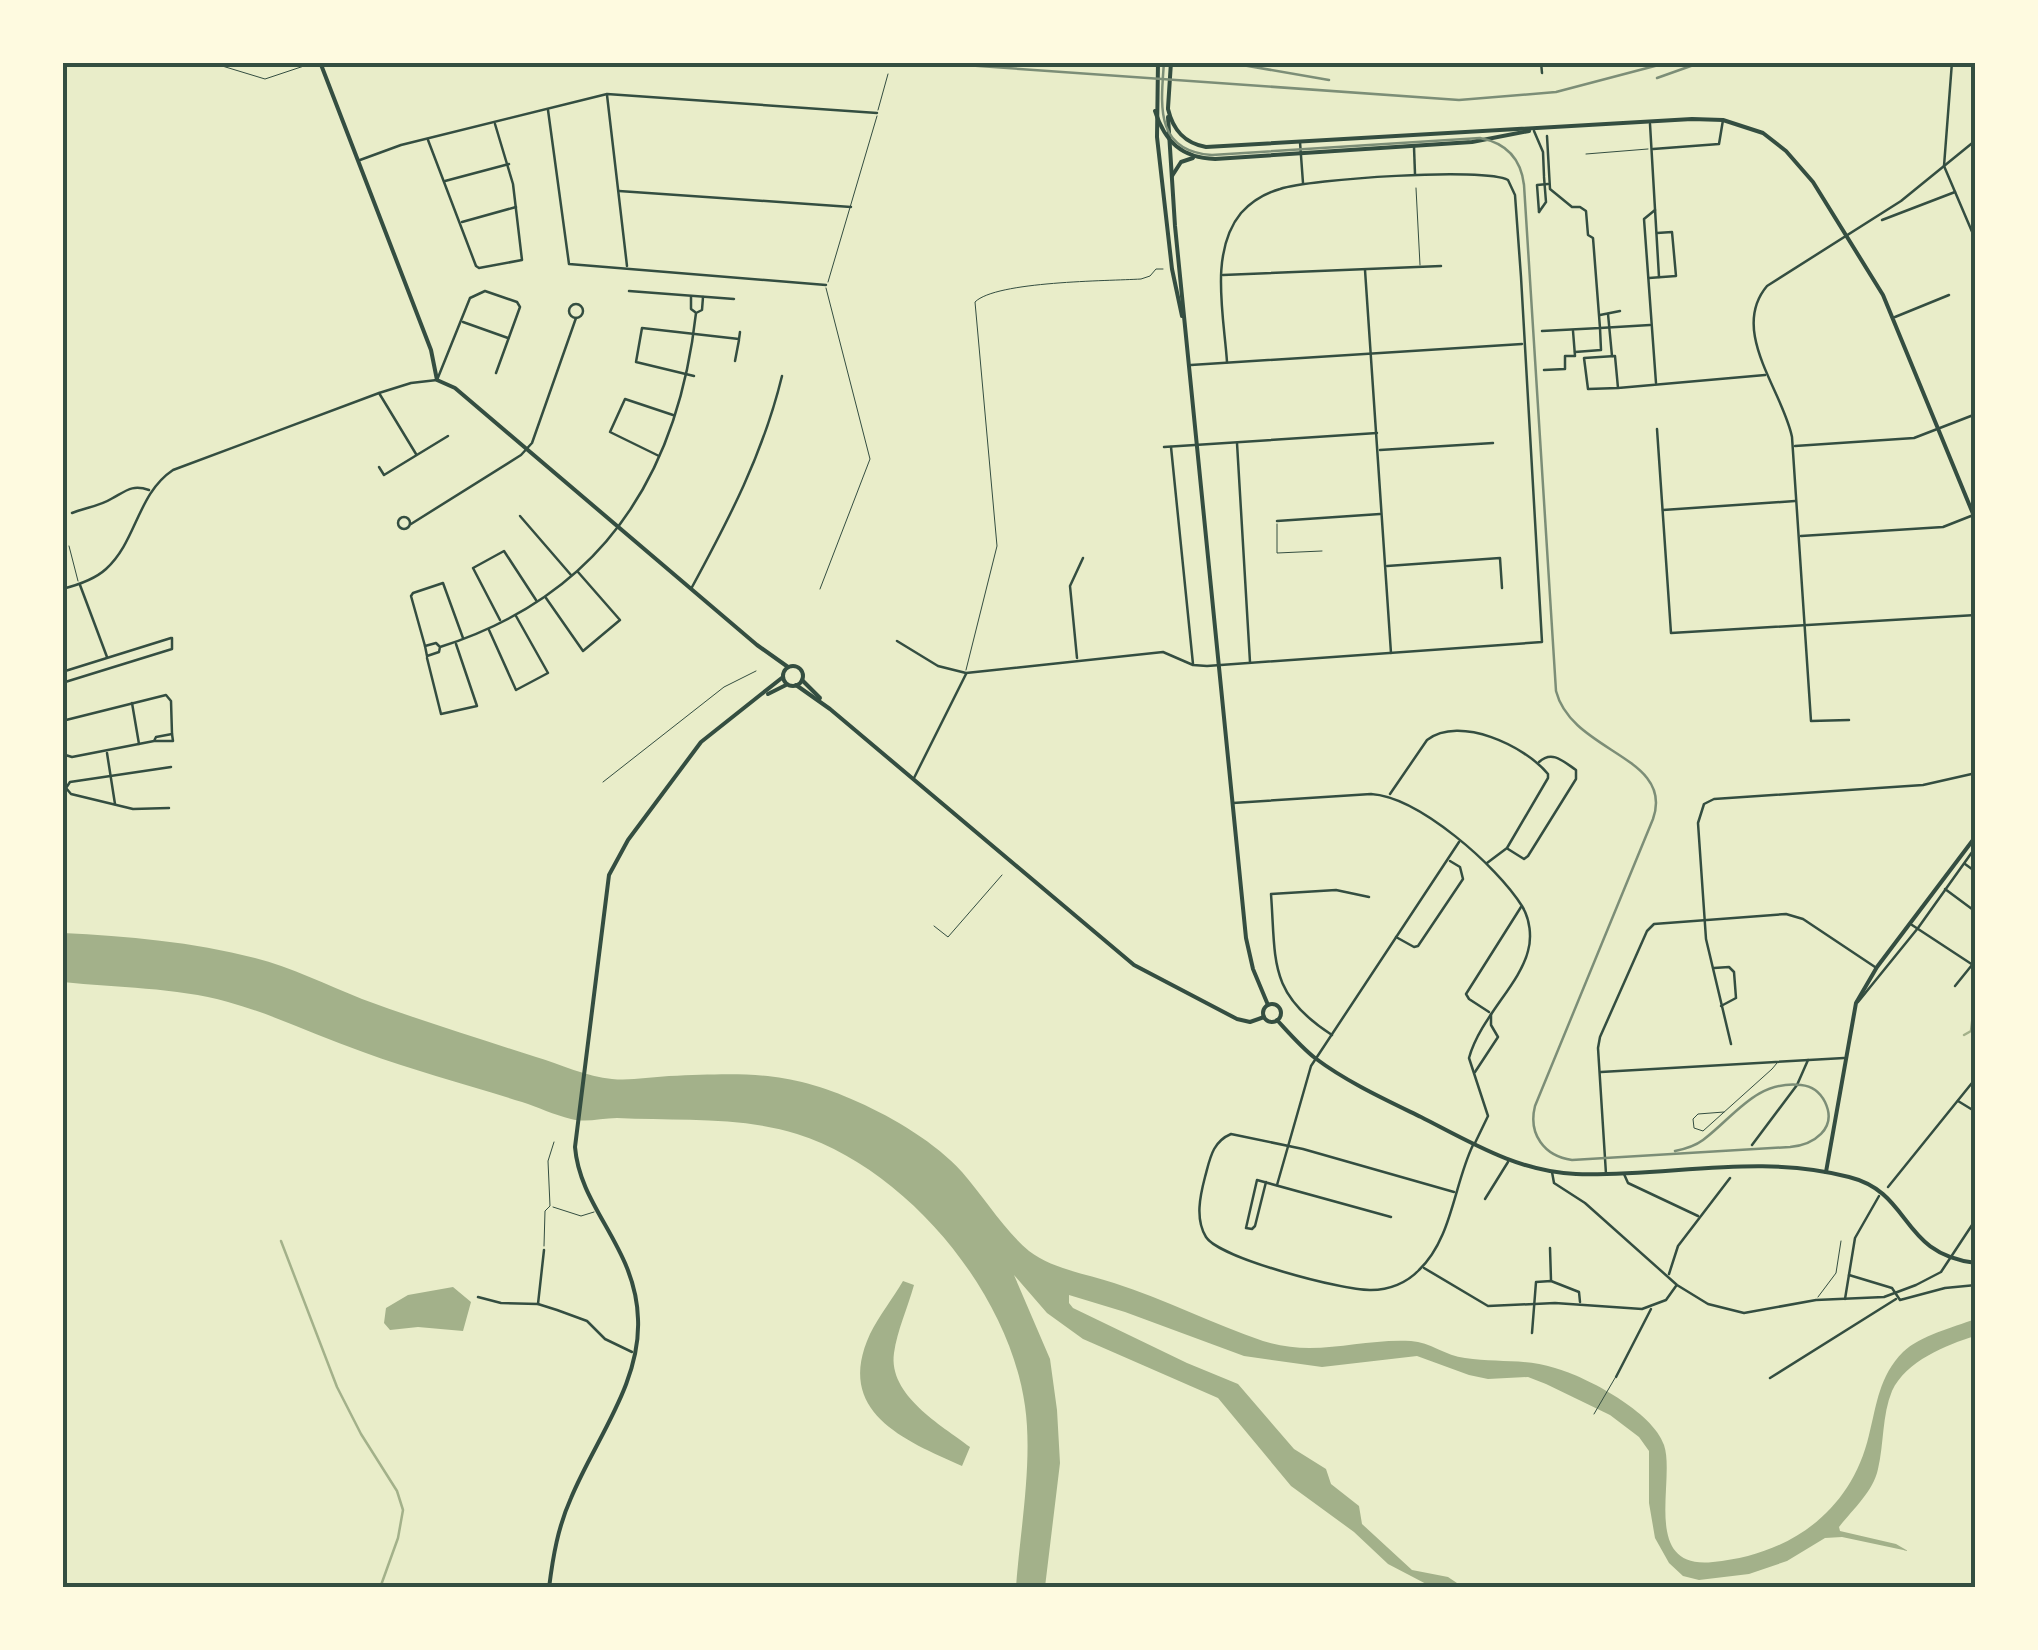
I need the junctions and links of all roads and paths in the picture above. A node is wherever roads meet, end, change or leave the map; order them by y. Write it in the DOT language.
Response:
graph roads {
  1 [pos="209,62"];
  2 [pos="318,62"];
  3 [pos="1158,62"];
  4 [pos="1171,62"];
  5 [pos="1542,62"];
  6 [pos="1952,62"];
  7 [pos="1542,73"];
  8 [pos="888,74"];
  9 [pos="607,94"];
  10 [pos="548,108"];
  11 [pos="1168,109"];
  12 [pos="1156,111"];
  13 [pos="878,113"];
  14 [pos="1722,120"];
  15 [pos="494,122"];
  16 [pos="1650,122"];
  17 [pos="1533,130"];
  18 [pos="1547,136"];
  19 [pos="428,138"];
  20 [pos="1168,140"];
  21 [pos="1976,140"];
  22 [pos="1300,142"];
  23 [pos="1414,147"];
  24 [pos="1652,149"];
  25 [pos="1301,154"];
  26 [pos="1586,154"];
  27 [pos="1195,157"];
  28 [pos="359,161"];
  29 [pos="509,164"];
  30 [pos="1944,166"];
  31 [pos="1416,176"];
  32 [pos="1171,181"];
  33 [pos="444,182"];
  34 [pos="1303,184"];
  35 [pos="1547,184"];
  36 [pos="1416,188"];
  37 [pos="619,191"];
  38 [pos="1955,191"];
  39 [pos="516,207"];
  40 [pos="851,207"];
  41 [pos="1655,210"];
  42 [pos="1882,220"];
  43 [pos="460,223"];
  44 [pos="1657,233"];
  45 [pos="1847,236"];
  46 [pos="1976,242"];
  47 [pos="1441,266"];
  48 [pos="627,267"];
  49 [pos="1420,267"];
  50 [pos="1163,269"];
  51 [pos="1365,270"];
  52 [pos="1222,275"];
  53 [pos="1660,277"];
  54 [pos="1648,278"];
  55 [pos="826,285"];
  56 [pos="629,291"];
  57 [pos="1950,295"];
  58 [pos="692,296"];
  59 [pos="703,296"];
  60 [pos="734,299"];
  61 [pos="1620,311"];
  62 [pos="696,313"];
  63 [pos="1893,317"];
  64 [pos="576,318"];
  65 [pos="1599,318"];
  66 [pos="1610,318"];
  67 [pos="461,321"];
  68 [pos="1185,325"];
  69 [pos="1651,325"];
  70 [pos="1610,327"];
  71 [pos="1600,328"];
  72 [pos="1573,330"];
  73 [pos="1542,331"];
  74 [pos="740,332"];
  75 [pos="694,333"];
  76 [pos="739,338"];
  77 [pos="509,339"];
  78 [pos="1524,344"];
  79 [pos="1574,352"];
  80 [pos="1370,354"];
  81 [pos="1612,356"];
  82 [pos="735,361"];
  83 [pos="1227,362"];
  84 [pos="1189,365"];
  85 [pos="1544,370"];
  86 [pos="496,373"];
  87 [pos="688,374"];
  88 [pos="1766,375"];
  89 [pos="694,376"];
  90 [pos="782,376"];
  91 [pos="436,380"];
  92 [pos="1656,385"];
  93 [pos="1618,388"];
  94 [pos="379,393"];
  95 [pos="1976,414"];
  96 [pos="676,416"];
  97 [pos="1938,429"];
  98 [pos="1657,430"];
  99 [pos="1377,433"];
  100 [pos="448,436"];
  101 [pos="668,439"];
  102 [pos="677,442"];
  103 [pos="1494,443"];
  104 [pos="1237,444"];
  105 [pos="1197,445"];
  106 [pos="1793,446"];
  107 [pos="1170,447"];
  108 [pos="1164,448"];
  109 [pos="527,450"];
  110 [pos="1378,450"];
  111 [pos="416,455"];
  112 [pos="660,457"];
  113 [pos="379,466"];
  114 [pos="150,490"];
  115 [pos="1796,501"];
  116 [pos="1662,510"];
  117 [pos="72,513"];
  118 [pos="1382,514"];
  119 [pos="520,516"];
  120 [pos="1975,517"];
  121 [pos="1277,521"];
  122 [pos="411,524"];
  123 [pos="618,527"];
  124 [pos="1800,536"];
  125 [pos="69,546"];
  126 [pos="1322,551"];
  127 [pos="1083,558"];
  128 [pos="1386,566"];
  129 [pos="577,570"];
  130 [pos="571,576"];
  131 [pos="79,584"];
  132 [pos="1502,588"];
  133 [pos="62,589"];
  134 [pos="691,589"];
  135 [pos="820,589"];
  136 [pos="544,596"];
  137 [pos="536,602"];
  138 [pos="515,615"];
  139 [pos="1976,615"];
  140 [pos="501,622"];
  141 [pos="1804,625"];
  142 [pos="488,629"];
  143 [pos="464,639"];
  144 [pos="898,641"];
  145 [pos="456,642"];
  146 [pos="425,646"];
  147 [pos="440,647"];
  148 [pos="583,650"];
  149 [pos="1391,653"];
  150 [pos="769,655"];
  151 [pos="427,656"];
  152 [pos="576,656"];
  153 [pos="107,658"];
  154 [pos="1077,661"];
  155 [pos="1250,662"];
  156 [pos="1220,664"];
  157 [pos="1193,665"];
  158 [pos="788,668"];
  159 [pos="555,669"];
  160 [pos="756,670"];
  161 [pos="62,672"];
  162 [pos="548,673"];
  163 [pos="966,673"];
  164 [pos="784,675"];
  165 [pos="62,683"];
  166 [pos="799,683"];
  167 [pos="788,684"];
  168 [pos="516,690"];
  169 [pos="508,693"];
  170 [pos="754,701"];
  171 [pos="486,703"];
  172 [pos="132,704"];
  173 [pos="478,706"];
  174 [pos="1849,720"];
  175 [pos="62,722"];
  176 [pos="140,745"];
  177 [pos="106,751"];
  178 [pos="62,754"];
  179 [pos="1538,763"];
  180 [pos="171,766"];
  181 [pos="1976,772"];
  182 [pos="110,776"];
  183 [pos="914,778"];
  184 [pos="603,782"];
  185 [pos="1390,796"];
  186 [pos="1233,804"];
  187 [pos="116,805"];
  188 [pos="169,808"];
  189 [pos="1976,836"];
  190 [pos="1460,841"];
  191 [pos="1507,848"];
  192 [pos="1975,848"];
  193 [pos="1449,860"];
  194 [pos="1964,863"];
  195 [pos="1486,864"];
  196 [pos="1976,872"];
  197 [pos="1002,874"];
  198 [pos="1945,889"];
  199 [pos="1369,898"];
  200 [pos="1522,906"];
  201 [pos="1976,912"];
  202 [pos="1705,919"];
  203 [pos="1910,924"];
  204 [pos="934,926"];
  205 [pos="1918,928"];
  206 [pos="1396,937"];
  207 [pos="1974,964"];
  208 [pos="1877,967"];
  209 [pos="1712,968"];
  210 [pos="1955,986"];
  211 [pos="1856,1003"];
  212 [pos="1268,1005"];
  213 [pos="1721,1006"];
  214 [pos="1491,1012"];
  215 [pos="1264,1017"];
  216 [pos="1277,1020"];
  217 [pos="1332,1034"];
  218 [pos="1731,1044"];
  219 [pos="1316,1058"];
  220 [pos="1844,1058"];
  221 [pos="1808,1060"];
  222 [pos="1779,1061"];
  223 [pos="1600,1072"];
  224 [pos="1474,1074"];
  225 [pos="1976,1078"];
  226 [pos="1957,1100"];
  227 [pos="1724,1112"];
  228 [pos="1976,1112"];
  229 [pos="554,1142"];
  230 [pos="1474,1144"];
  231 [pos="1752,1145"];
  232 [pos="1288,1146"];
  233 [pos="1509,1160"];
  234 [pos="1552,1172"];
  235 [pos="1826,1172"];
  236 [pos="1624,1173"];
  237 [pos="1606,1174"];
  238 [pos="1730,1178"];
  239 [pos="1266,1182"];
  240 [pos="1277,1185"];
  241 [pos="1888,1187"];
  242 [pos="1454,1192"];
  243 [pos="1880,1194"];
  244 [pos="1485,1199"];
  245 [pos="550,1206"];
  246 [pos="599,1210"];
  247 [pos="1391,1217"];
  248 [pos="1700,1217"];
  249 [pos="1976,1219"];
  250 [pos="1841,1241"];
  251 [pos="1550,1248"];
  252 [pos="544,1250"];
  253 [pos="1949,1258"];
  254 [pos="1976,1264"];
  255 [pos="1423,1267"];
  256 [pos="1669,1275"];
  257 [pos="1849,1275"];
  258 [pos="1551,1281"];
  259 [pos="1677,1285"];
  260 [pos="1976,1285"];
  261 [pos="1896,1296"];
  262 [pos="478,1297"];
  263 [pos="1845,1299"];
  264 [pos="1816,1300"];
  265 [pos="1536,1303"];
  266 [pos="1580,1303"];
  267 [pos="538,1304"];
  268 [pos="1651,1308"];
  269 [pos="1532,1333"];
  270 [pos="636,1354"];
  271 [pos="1616,1377"];
  272 [pos="1770,1378"];
  273 [pos="1594,1414"];
  274 [pos="549,1588"];
  1 -- 2 [label="lane"];
  2 -- 28 [label="street"];
  3 -- 12 [label="street"];
  4 -- 11 [label="street"];
  5 -- 7 [label="street"];
  6 -- 30 [label="street"];
  8 -- 13 [label="lane"];
  9 -- 10 [label="street"];
  9 -- 13 [label="street"];
  9 -- 37 [label="street"];
  10 -- 15 [label="street"];
  10 -- 48 [label="street"];
  11 -- 20 [label="street"];
  11 -- 22 [label="street"];
  12 -- 20 [label="street"];
  12 -- 68 [label="street"];
  13 -- 40 [label="lane"];
  14 -- 16 [label="street"];
  14 -- 24 [label="street"];
  14 -- 45 [label="street"];
  15 -- 19 [label="street"];
  15 -- 29 [label="street"];
  16 -- 17 [label="street"];
  16 -- 24 [label="street"];
  17 -- 22 [label="street"];
  17 -- 23 [label="street"];
  17 -- 35 [label="street"];
  18 -- 35 [label="street"];
  19 -- 28 [label="street"];
  19 -- 33 [label="street"];
  20 -- 27 [label="street"];
  20 -- 32 [label="street"];
  21 -- 30 [label="street"];
  22 -- 25 [label="street"];
  23 -- 25 [label="street"];
  23 -- 31 [label="street"];
  24 -- 26 [label="lane"];
  24 -- 41 [label="street"];
  25 -- 27 [label="street"];
  25 -- 34 [label="street"];
  27 -- 32 [label="street"];
  28 -- 91 [label="street"];
  29 -- 33 [label="street"];
  29 -- 39 [label="street"];
  30 -- 38 [label="street"];
  30 -- 45 [label="street"];
  31 -- 34 [label="street"];
  31 -- 78 [label="street"];
  32 -- 68 [label="street"];
  33 -- 43 [label="street"];
  34 -- 52 [label="street"];
  35 -- 35 [label="street"];
  35 -- 65 [label="street"];
  36 -- 49 [label="lane"];
  37 -- 40 [label="street"];
  37 -- 48 [label="street"];
  38 -- 42 [label="street"];
  38 -- 46 [label="street"];
  39 -- 43 [label="street"];
  39 -- 43 [label="street"];
  40 -- 55 [label="lane"];
  41 -- 44 [label="street"];
  41 -- 54 [label="street"];
  44 -- 53 [label="street"];
  44 -- 53 [label="street"];
  45 -- 63 [label="street"];
  45 -- 88 [label="street"];
  47 -- 49 [label="street"];
  48 -- 55 [label="street"];
  49 -- 51 [label="street"];
  50 -- 163 [label="lane"];
  51 -- 52 [label="street"];
  51 -- 80 [label="street"];
  52 -- 83 [label="street"];
  53 -- 54 [label="street"];
  54 -- 69 [label="street"];
  55 -- 135 [label="lane"];
  56 -- 58 [label="street"];
  57 -- 63 [label="street"];
  58 -- 59 [label="street"];
  58 -- 62 [label="street"];
  59 -- 60 [label="street"];
  59 -- 62 [label="street"];
  61 -- 66 [label="street"];
  62 -- 75 [label="street"];
  63 -- 97 [label="street"];
  64 -- 109 [label="street"];
  65 -- 66 [label="street"];
  65 -- 71 [label="street"];
  66 -- 70 [label="street"];
  67 -- 77 [label="street"];
  67 -- 77 [label="street"];
  67 -- 91 [label="street"];
  68 -- 84 [label="street"];
  69 -- 70 [label="street"];
  69 -- 92 [label="street"];
  70 -- 71 [label="street"];
  70 -- 81 [label="street"];
  71 -- 72 [label="street"];
  71 -- 79 [label="street"];
  72 -- 73 [label="street"];
  72 -- 79 [label="street"];
  74 -- 76 [label="street"];
  75 -- 76 [label="street"];
  75 -- 87 [label="street"];
  75 -- 87 [label="street"];
  76 -- 82 [label="street"];
  77 -- 86 [label="street"];
  78 -- 80 [label="street"];
  78 -- 149 [label="street"];
  79 -- 85 [label="street"];
  80 -- 83 [label="street"];
  80 -- 99 [label="street"];
  81 -- 93 [label="street"];
  81 -- 93 [label="street"];
  83 -- 84 [label="street"];
  84 -- 105 [label="street"];
  87 -- 89 [label="street"];
  87 -- 96 [label="street"];
  88 -- 92 [label="street"];
  88 -- 106 [label="street"];
  90 -- 134 [label="street"];
  91 -- 94 [label="street"];
  91 -- 109 [label="street"];
  92 -- 93 [label="street"];
  94 -- 111 [label="street"];
  94 -- 114 [label="street"];
  95 -- 97 [label="street"];
  96 -- 101 [label="street"];
  96 -- 112 [label="street"];
  97 -- 106 [label="street"];
  97 -- 120 [label="street"];
  98 -- 116 [label="street"];
  99 -- 104 [label="street"];
  99 -- 110 [label="street"];
  100 -- 111 [label="street"];
  101 -- 102 [label="street"];
  101 -- 112 [label="street"];
  103 -- 110 [label="street"];
  104 -- 105 [label="street"];
  104 -- 155 [label="street"];
  105 -- 107 [label="street"];
  105 -- 156 [label="street"];
  106 -- 115 [label="street"];
  107 -- 108 [label="street"];
  107 -- 157 [label="street"];
  109 -- 122 [label="street"];
  109 -- 123 [label="street"];
  110 -- 118 [label="street"];
  111 -- 113 [label="street"];
  112 -- 123 [label="street"];
  114 -- 117 [label="street"];
  114 -- 131 [label="street"];
  115 -- 116 [label="street"];
  115 -- 124 [label="street"];
  116 -- 141 [label="street"];
  118 -- 121 [label="street"];
  118 -- 128 [label="street"];
  119 -- 130 [label="street"];
  120 -- 124 [label="street"];
  121 -- 126 [label="lane"];
  123 -- 129 [label="street"];
  123 -- 134 [label="street"];
  124 -- 141 [label="street"];
  125 -- 131 [label="lane"];
  127 -- 154 [label="street"];
  128 -- 132 [label="street"];
  128 -- 149 [label="street"];
  129 -- 130 [label="street"];
  129 -- 148 [label="street"];
  130 -- 136 [label="street"];
  131 -- 133 [label="street"];
  131 -- 153 [label="street"];
  134 -- 150 [label="street"];
  136 -- 137 [label="street"];
  136 -- 148 [label="street"];
  137 -- 138 [label="street"];
  137 -- 140 [label="street"];
  138 -- 140 [label="street"];
  138 -- 162 [label="street"];
  139 -- 141 [label="street"];
  140 -- 142 [label="street"];
  141 -- 174 [label="street"];
  142 -- 143 [label="street"];
  142 -- 168 [label="street"];
  143 -- 145 [label="street"];
  143 -- 146 [label="street"];
  144 -- 163 [label="street"];
  145 -- 147 [label="street"];
  145 -- 173 [label="street"];
  146 -- 147 [label="street"];
  146 -- 151 [label="street"];
  147 -- 151 [label="street"];
  148 -- 152 [label="street"];
  149 -- 155 [label="street"];
  150 -- 158 [label="street"];
  150 -- 164 [label="street"];
  151 -- 173 [label="street"];
  153 -- 161 [label="street"];
  153 -- 165 [label="street"];
  154 -- 157 [label="street"];
  154 -- 163 [label="street"];
  155 -- 156 [label="street"];
  156 -- 157 [label="street"];
  156 -- 186 [label="street"];
  158 -- 164 [label="street"];
  158 -- 166 [label="street"];
  159 -- 162 [label="street"];
  160 -- 184 [label="lane"];
  162 -- 168 [label="street"];
  163 -- 183 [label="street"];
  164 -- 167 [label="street"];
  164 -- 170 [label="street"];
  166 -- 167 [label="street"];
  166 -- 183 [label="street"];
  167 -- 170 [label="street"];
  168 -- 169 [label="street"];
  170 -- 246 [label="street"];
  171 -- 173 [label="street"];
  172 -- 175 [label="street"];
  172 -- 176 [label="street"];
  172 -- 176 [label="street"];
  176 -- 177 [label="street"];
  177 -- 178 [label="street"];
  177 -- 182 [label="street"];
  179 -- 185 [label="street"];
  179 -- 191 [label="street"];
  179 -- 191 [label="street"];
  180 -- 182 [label="street"];
  181 -- 202 [label="street"];
  182 -- 187 [label="street"];
  182 -- 187 [label="street"];
  183 -- 215 [label="street"];
  185 -- 186 [label="street"];
  185 -- 190 [label="street"];
  186 -- 212 [label="street"];
  187 -- 188 [label="street"];
  189 -- 203 [label="street"];
  190 -- 193 [label="street"];
  190 -- 195 [label="street"];
  191 -- 195 [label="street"];
  192 -- 194 [label="street"];
  193 -- 206 [label="street"];
  193 -- 206 [label="street"];
  194 -- 196 [label="street"];
  194 -- 198 [label="street"];
  195 -- 200 [label="street"];
  197 -- 204 [label="lane"];
  198 -- 201 [label="street"];
  198 -- 205 [label="street"];
  199 -- 217 [label="street"];
  200 -- 214 [label="street"];
  200 -- 214 [label="street"];
  202 -- 208 [label="street"];
  202 -- 209 [label="street"];
  202 -- 223 [label="street"];
  203 -- 205 [label="street"];
  203 -- 208 [label="street"];
  205 -- 207 [label="street"];
  205 -- 211 [label="street"];
  206 -- 217 [label="street"];
  207 -- 210 [label="street"];
  208 -- 211 [label="street"];
  209 -- 213 [label="street"];
  209 -- 213 [label="street"];
  211 -- 220 [label="street"];
  212 -- 215 [label="street"];
  212 -- 216 [label="street"];
  213 -- 218 [label="street"];
  214 -- 224 [label="street"];
  214 -- 224 [label="street"];
  215 -- 216 [label="street"];
  216 -- 219 [label="street"];
  217 -- 219 [label="street"];
  219 -- 230 [label="street"];
  219 -- 232 [label="street"];
  220 -- 221 [label="street"];
  220 -- 235 [label="street"];
  221 -- 222 [label="street"];
  221 -- 231 [label="street"];
  222 -- 223 [label="street"];
  222 -- 227 [label="lane"];
  223 -- 237 [label="street"];
  224 -- 230 [label="street"];
  225 -- 226 [label="street"];
  226 -- 228 [label="street"];
  226 -- 241 [label="street"];
  227 -- 227 [label="lane"];
  229 -- 245 [label="lane"];
  230 -- 233 [label="street"];
  230 -- 242 [label="street"];
  232 -- 240 [label="street"];
  232 -- 242 [label="street"];
  232 -- 255 [label="street"];
  233 -- 234 [label="street"];
  233 -- 244 [label="street"];
  234 -- 237 [label="street"];
  234 -- 256 [label="street"];
  235 -- 236 [label="street"];
  235 -- 253 [label="street"];
  236 -- 237 [label="street"];
  236 -- 248 [label="street"];
  238 -- 248 [label="street"];
  239 -- 239 [label="street"];
  239 -- 240 [label="street"];
  240 -- 247 [label="street"];
  242 -- 255 [label="street"];
  243 -- 257 [label="street"];
  245 -- 246 [label="lane"];
  245 -- 252 [label="lane"];
  246 -- 270 [label="street"];
  248 -- 256 [label="street"];
  249 -- 253 [label="street"];
  250 -- 264 [label="lane"];
  251 -- 258 [label="street"];
  252 -- 267 [label="street"];
  253 -- 254 [label="street"];
  253 -- 261 [label="street"];
  255 -- 265 [label="street"];
  256 -- 259 [label="street"];
  257 -- 261 [label="street"];
  257 -- 263 [label="street"];
  258 -- 265 [label="street"];
  258 -- 266 [label="street"];
  259 -- 264 [label="street"];
  259 -- 268 [label="street"];
  260 -- 261 [label="street"];
  261 -- 263 [label="street"];
  261 -- 272 [label="street"];
  262 -- 267 [label="street"];
  263 -- 264 [label="street"];
  265 -- 266 [label="street"];
  265 -- 269 [label="street"];
  266 -- 268 [label="street"];
  267 -- 270 [label="street"];
  268 -- 271 [label="street"];
  270 -- 274 [label="street"];
  271 -- 273 [label="lane"];
}
